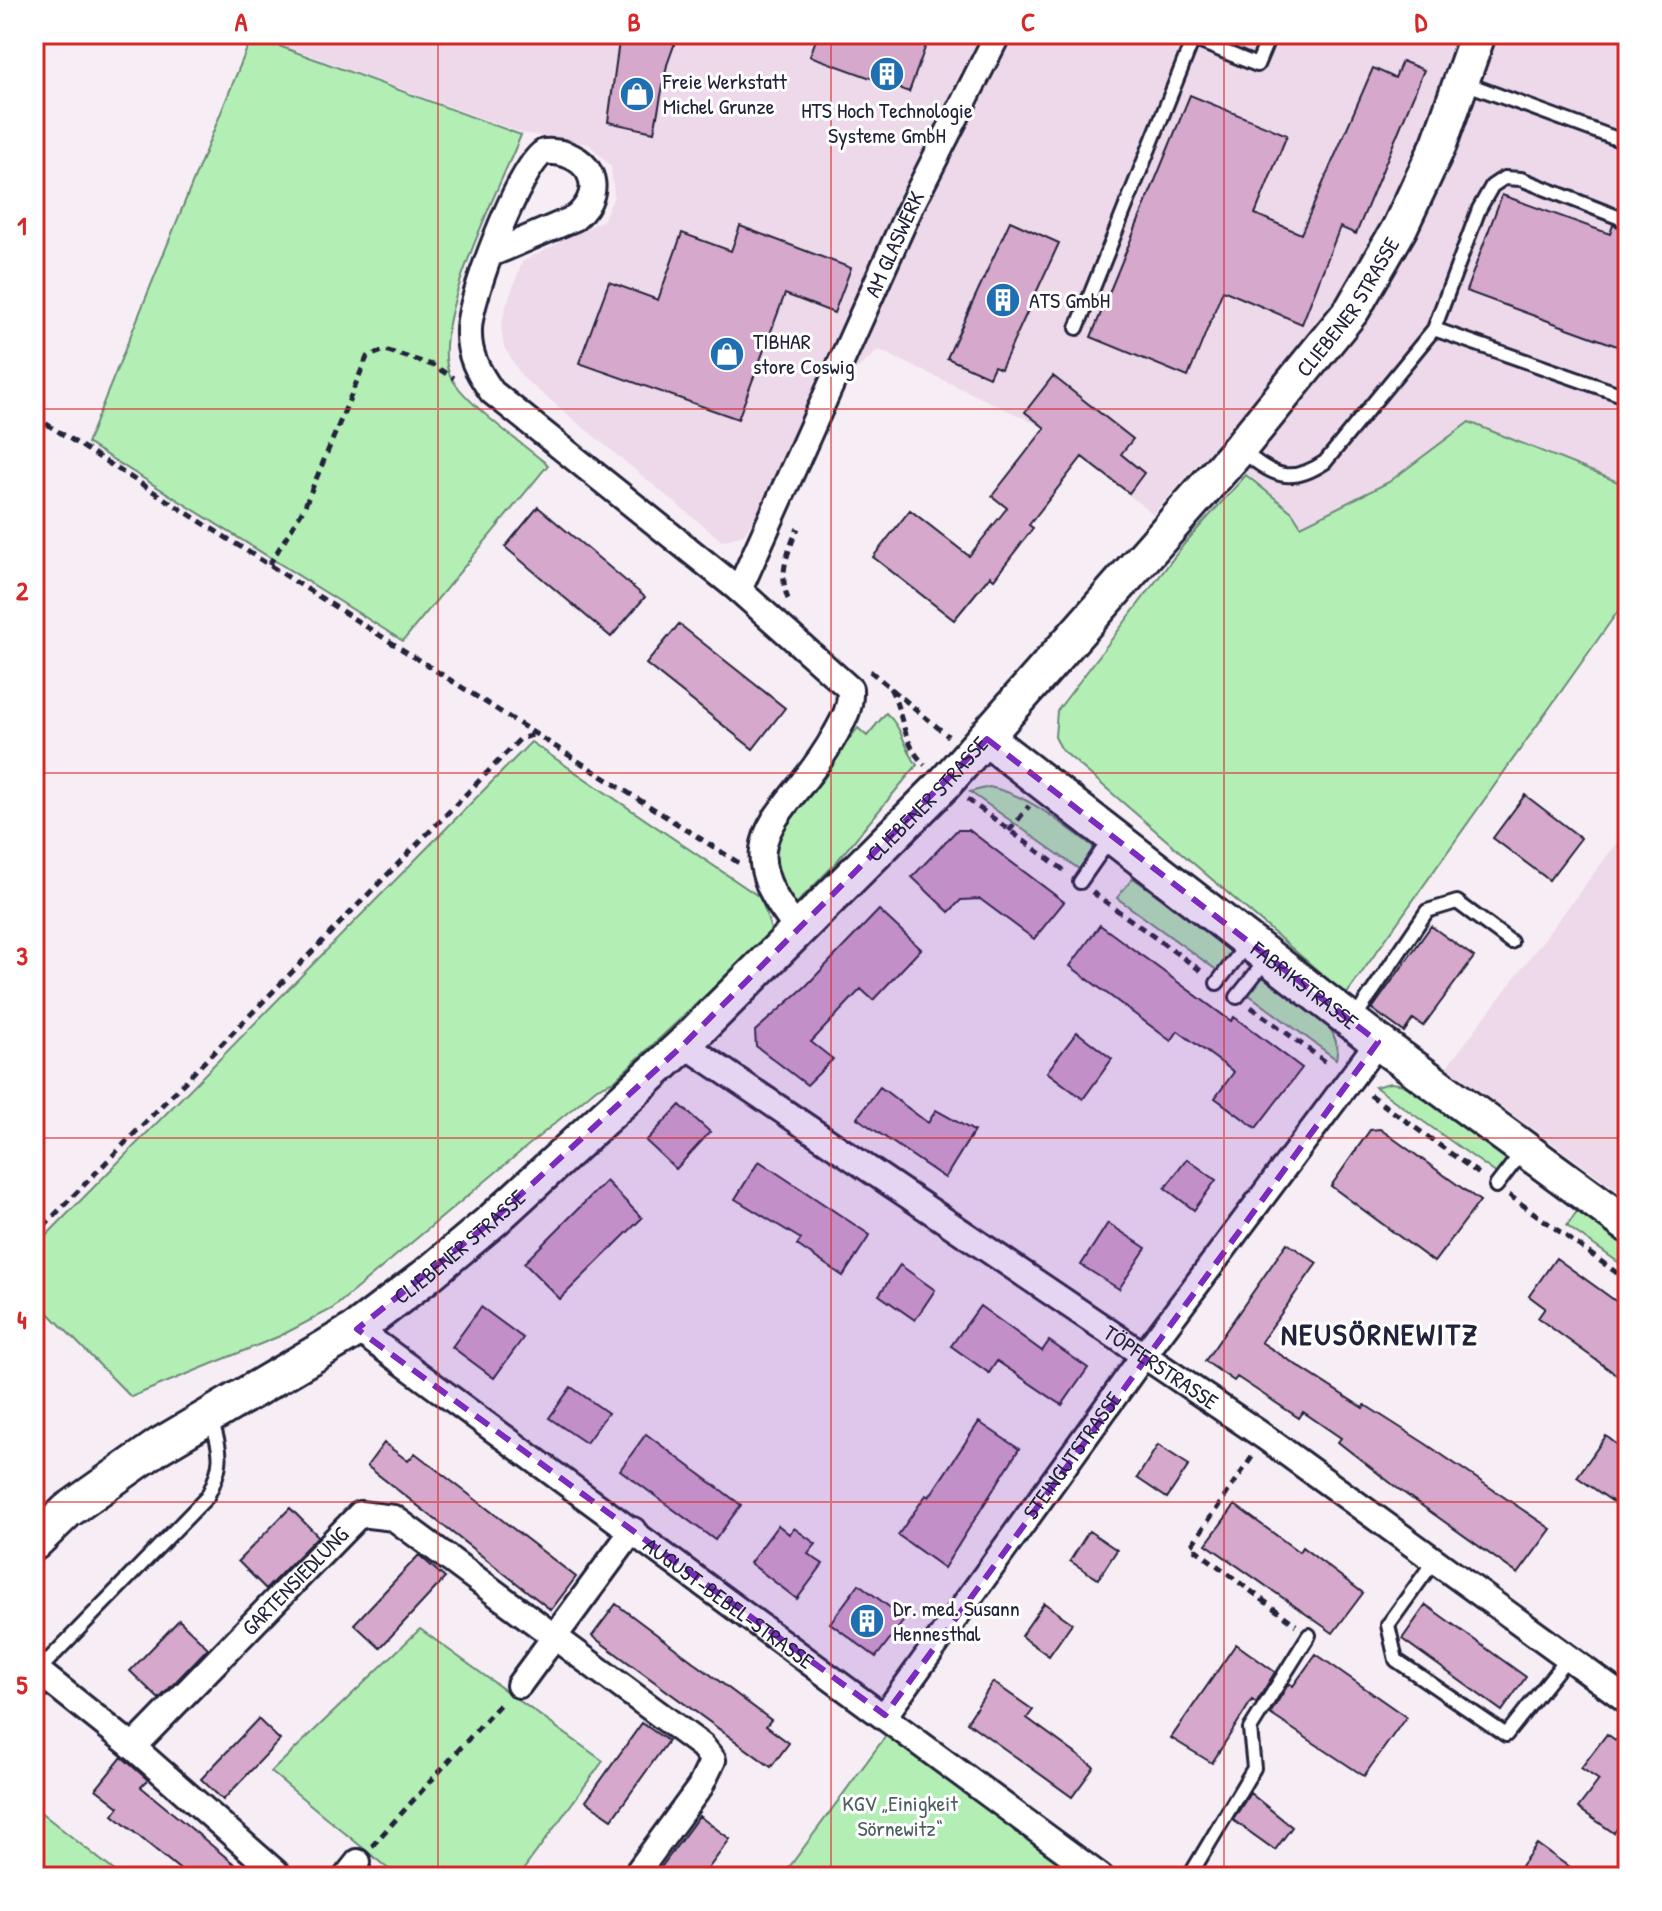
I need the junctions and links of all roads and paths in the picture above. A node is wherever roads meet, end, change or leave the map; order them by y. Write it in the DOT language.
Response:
graph roads {
  1 [pos="998,34"];
  2 [pos="1270,34"];
  3 [pos="1478,34"];
  4 [pos="1187,37"];
  5 [pos="1462,82"];
  6 [pos="1628,143"];
  7 [pos="1628,221"];
  8 [pos="491,254"];
  9 [pos="1077,328"];
  10 [pos="1434,329"];
  11 [pos="492,392"];
  12 [pos="1628,397"];
  13 [pos="34,416"];
  14 [pos="1239,449"];
  15 [pos="799,526"];
  16 [pos="269,565"];
  17 [pos="739,590"];
  18 [pos="790,603"];
  19 [pos="867,668"];
  20 [pos="890,688"];
  21 [pos="534,735"];
  22 [pos="987,739"];
  23 [pos="941,746"];
  24 [pos="935,768"];
  25 [pos="1111,838"];
  26 [pos="765,874"];
  27 [pos="1080,882"];
  28 [pos="799,931"];
  29 [pos="1511,942"];
  30 [pos="1257,950"];
  31 [pos="1217,983"];
  32 [pos="1237,997"];
  33 [pos="1365,1032"];
  34 [pos="684,1044"];
  35 [pos="1350,1080"];
  36 [pos="1524,1149"];
  37 [pos="1496,1186"];
  38 [pos="1628,1225"];
  39 [pos="34,1236"];
  40 [pos="1628,1281"];
  41 [pos="357,1329"];
  42 [pos="1144,1355"];
  43 [pos="210,1416"];
  44 [pos="1266,1438"];
  45 [pos="633,1530"];
  46 [pos="34,1543"];
  47 [pos="1434,1561"];
  48 [pos="1309,1635"];
  49 [pos="555,1637"];
  50 [pos="1568,1657"];
  51 [pos="36,1673"];
  52 [pos="519,1685"];
  53 [pos="1628,1701"];
  54 [pos="885,1715"];
  55 [pos="133,1747"];
  56 [pos="352,1870"];
  57 [pos="281,1877"];
  58 [pos="634,1877"];
  59 [pos="1101,1877"];
  60 [pos="1189,1877"];
  1 -- 17 [label="street, AM GLASWERK"];
  2 -- 4 [label="lane"];
  3 -- 5 [label="street, CLIEBENER STRASSE"];
  4 -- 9 [label="lane"];
  5 -- 6 [label="lane"];
  5 -- 14 [label="street, CLIEBENER STRASSE"];
  7 -- 10 [label="lane"];
  8 -- 8 [label="street"];
  8 -- 11 [label="street"];
  10 -- 12 [label="lane"];
  10 -- 14 [label="lane"];
  11 -- 16 [label="path"];
  11 -- 17 [label="street"];
  13 -- 16 [label="path"];
  14 -- 22 [label="street, CLIEBENER STRASSE"];
  15 -- 18 [label="path"];
  16 -- 21 [label="path"];
  17 -- 26 [label="street"];
  19 -- 20 [label="path"];
  20 -- 23 [label="path"];
  20 -- 24 [label="path"];
  21 -- 26 [label="path"];
  21 -- 39 [label="path"];
  22 -- 24 [label="street, CLIEBENER STRASSE"];
  22 -- 25 [label="street, FABRIKSTRASSE"];
  24 -- 27 [label="path"];
  24 -- 28 [label="street, CLIEBENER STRASSE"];
  25 -- 27 [label="lane"];
  25 -- 30 [label="street, FABRIKSTRASSE"];
  26 -- 28 [label="street"];
  27 -- 31 [label="path"];
  28 -- 34 [label="street, CLIEBENER STRASSE"];
  29 -- 33 [label="lane"];
  30 -- 31 [label="lane"];
  30 -- 32 [label="lane"];
  30 -- 33 [label="street, FABRIKSTRASSE"];
  32 -- 35 [label="path"];
  33 -- 35 [label="street, STEINGUTSTRASSE"];
  33 -- 36 [label="street, FABRIKSTRASSE"];
  34 -- 41 [label="street, CLIEBENER STRASSE"];
  34 -- 42 [label="street, TÖPFERSTRASSE"];
  35 -- 37 [label="path"];
  35 -- 42 [label="street, STEINGUTSTRASSE"];
  36 -- 37 [label="lane"];
  36 -- 38 [label="street, FABRIKSTRASSE"];
  37 -- 40 [label="path"];
  41 -- 43 [label="street, CLIEBENER STRASSE"];
  41 -- 45 [label="street, AUGUST-BEBEL-STRASSE"];
  42 -- 44 [label="street, TÖPFERSTRASSE"];
  42 -- 54 [label="street, STEINGUTSTRASSE"];
  43 -- 46 [label="street, CLIEBENER STRASSE"];
  43 -- 51 [label="lane"];
  44 -- 47 [label="street, TÖPFERSTRASSE"];
  44 -- 48 [label="path"];
  45 -- 49 [label="street"];
  45 -- 54 [label="street, AUGUST-BEBEL-STRASSE"];
  47 -- 50 [label="street, TÖPFERSTRASSE"];
  47 -- 50 [label="lane"];
  48 -- 60 [label="lane"];
  49 -- 52 [label="street"];
  49 -- 55 [label="street, GARTENSIEDLUNG"];
  49 -- 58 [label="street, GARTENSIEDLUNG"];
  50 -- 53 [label="street, TÖPFERSTRASSE"];
  51 -- 55 [label="street"];
  52 -- 56 [label="path"];
  54 -- 59 [label="street, AUGUST-BEBEL-STRASSE"];
  55 -- 57 [label="street"];
}
